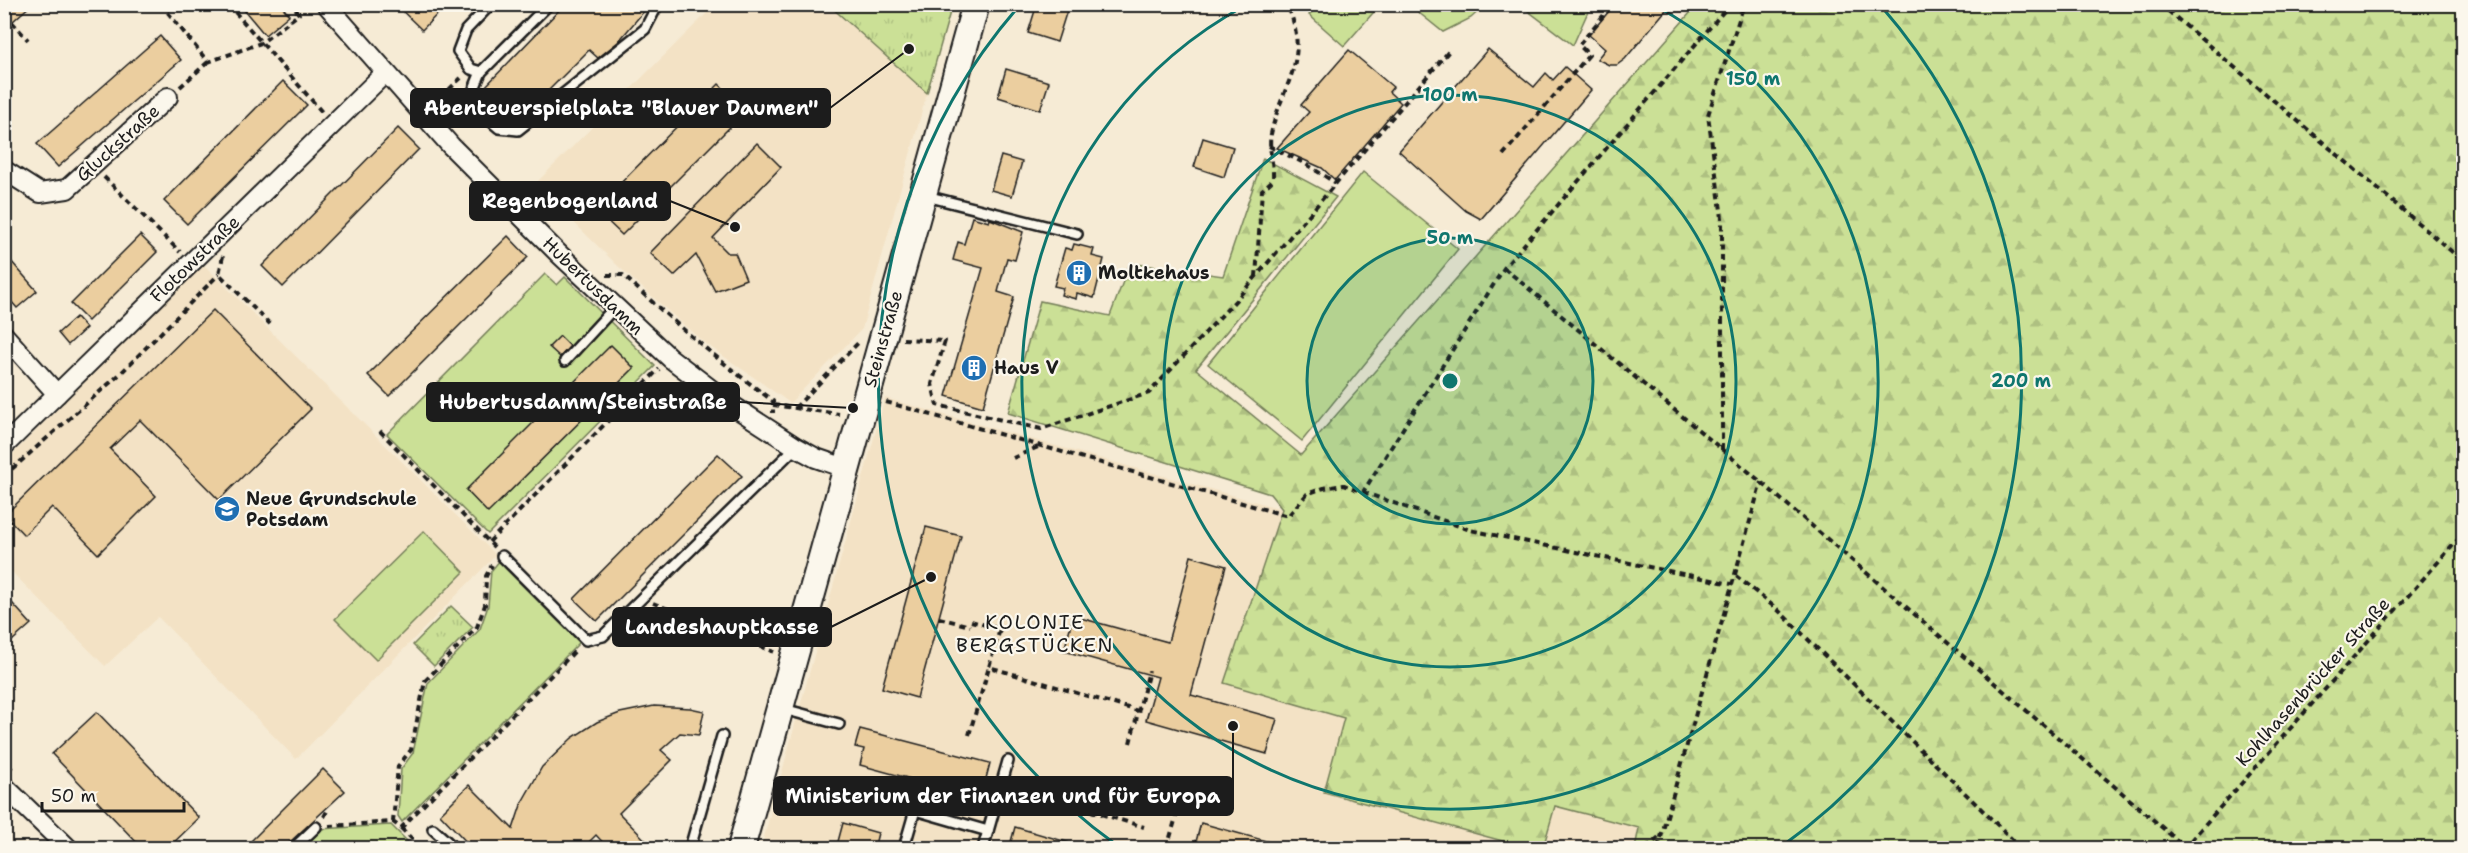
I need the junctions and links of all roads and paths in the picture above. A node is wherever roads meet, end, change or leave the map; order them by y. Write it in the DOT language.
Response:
graph roads {
  1 [pos="54,4"];
  2 [pos="161,4"];
  3 [pos="228,4"];
  4 [pos="292,4"];
  5 [pos="326,4"];
  6 [pos="491,4"];
  7 [pos="549,4"];
  8 [pos="658,4"];
  9 [pos="976,4"];
  10 [pos="1287,4"];
  11 [pos="1612,4"];
  12 [pos="1730,4"];
  13 [pos="1744,4"];
  14 [pos="2160,4"];
  15 [pos="60,12"];
  16 [pos="12,22"];
  17 [pos="28,40"];
  18 [pos="261,43"];
  19 [pos="1449,51"];
  20 [pos="208,62"];
  21 [pos="471,69"];
  22 [pos="481,72"];
  23 [pos="385,73"];
  24 [pos="427,95"];
  25 [pos="168,97"];
  26 [pos="428,109"];
  27 [pos="442,112"];
  28 [pos="333,124"];
  29 [pos="1269,146"];
  30 [pos="1503,155"];
  31 [pos="93,166"];
  32 [pos="4,170"];
  33 [pos="1336,183"];
  34 [pos="924,195"];
  35 [pos="1077,234"];
  36 [pos="216,238"];
  37 [pos="2463,262"];
  38 [pos="191,263"];
  39 [pos="1504,268"];
  40 [pos="219,274"];
  41 [pos="601,275"];
  42 [pos="1256,277"];
  43 [pos="615,308"];
  44 [pos="271,325"];
  45 [pos="866,334"];
  46 [pos="4,335"];
  47 [pos="897,339"];
  48 [pos="670,358"];
  49 [pos="565,361"];
  50 [pos="57,394"];
  51 [pos="882,401"];
  52 [pos="773,405"];
  53 [pos="795,408"];
  54 [pos="849,415"];
  55 [pos="773,418"];
  56 [pos="380,432"];
  57 [pos="4,446"];
  58 [pos="796,447"];
  59 [pos="1039,447"];
  60 [pos="1722,450"];
  61 [pos="1013,458"];
  62 [pos="848,469"];
  63 [pos="4,476"];
  64 [pos="1761,482"];
  65 [pos="1363,492"];
  66 [pos="2463,533"];
  67 [pos="502,556"];
  68 [pos="1736,576"];
  69 [pos="1731,584"];
  70 [pos="642,598"];
  71 [pos="939,618"];
  72 [pos="586,640"];
  73 [pos="778,653"];
  74 [pos="989,668"];
  75 [pos="1149,671"];
  76 [pos="780,708"];
  77 [pos="1138,711"];
  78 [pos="839,724"];
  79 [pos="969,735"];
  80 [pos="722,736"];
  81 [pos="1130,743"];
  82 [pos="1008,761"];
  83 [pos="823,783"];
  84 [pos="4,786"];
  85 [pos="1181,800"];
  86 [pos="915,810"];
  87 [pos="1091,811"];
  88 [pos="393,822"];
  89 [pos="1144,826"];
  90 [pos="316,827"];
  91 [pos="401,828"];
  92 [pos="1663,828"];
  93 [pos="434,829"];
  94 [pos="988,831"];
  95 [pos="2185,848"];
  96 [pos="68,849"];
  97 [pos="294,849"];
  98 [pos="421,849"];
  99 [pos="454,849"];
  100 [pos="690,849"];
  101 [pos="741,849"];
  102 [pos="904,849"];
  103 [pos="983,849"];
  104 [pos="1167,849"];
  105 [pos="1646,849"];
  106 [pos="1658,849"];
  107 [pos="2021,849"];
  1 -- 15 [label="path"];
  2 -- 20 [label="path"];
  3 -- 18 [label="path"];
  4 -- 18 [label="path"];
  5 -- 23 [label="street, Hubertusdamm"];
  6 -- 21 [label="lane"];
  7 -- 22 [label="lane"];
  8 -- 22 [label="lane"];
  9 -- 34 [label="street, Steinstraße"];
  10 -- 29 [label="path"];
  11 -- 30 [label="path"];
  12 -- 39 [label="path"];
  13 -- 60 [label="path"];
  14 -- 37 [label="path"];
  16 -- 17 [label="path"];
  18 -- 20 [label="path"];
  18 -- 28 [label="path"];
  19 -- 33 [label="path"];
  20 -- 25 [label="path"];
  21 -- 22 [label="lane"];
  21 -- 26 [label="path"];
  23 -- 26 [label="street, Hubertusdamm"];
  23 -- 28 [label="street, Flotowstraße"];
  24 -- 26 [label="path"];
  25 -- 31 [label="street, Gluckstraße"];
  26 -- 27 [label="path"];
  26 -- 43 [label="street, Hubertusdamm"];
  28 -- 36 [label="street, Flotowstraße"];
  29 -- 33 [label="path"];
  29 -- 42 [label="path"];
  31 -- 32 [label="street, Gluckstraße"];
  31 -- 38 [label="path"];
  33 -- 42 [label="path"];
  34 -- 35 [label="lane"];
  34 -- 62 [label="street, Steinstraße"];
  36 -- 38 [label="street, Flotowstraße"];
  36 -- 40 [label="path"];
  38 -- 50 [label="street, Flotowstraße"];
  39 -- 60 [label="path"];
  39 -- 65 [label="path"];
  40 -- 44 [label="path"];
  40 -- 63 [label="path"];
  41 -- 52 [label="path"];
  42 -- 47 [label="path"];
  43 -- 48 [label="street, Hubertusdamm"];
  43 -- 49 [label="lane"];
  45 -- 53 [label="path"];
  46 -- 50 [label="street"];
  48 -- 56 [label="path"];
  48 -- 58 [label="street, Hubertusdamm"];
  50 -- 57 [label="street, Flotowstraße"];
  51 -- 59 [label="path"];
  52 -- 53 [label="path"];
  52 -- 55 [label="path"];
  53 -- 54 [label="path"];
  58 -- 62 [label="street, Hubertusdamm"];
  58 -- 70 [label="lane"];
  59 -- 61 [label="path"];
  59 -- 65 [label="path"];
  60 -- 64 [label="path"];
  62 -- 73 [label="street, Steinstraße"];
  64 -- 68 [label="path"];
  64 -- 95 [label="path"];
  65 -- 69 [label="path"];
  66 -- 95 [label="path, Kohlhasenbrücker Straße"];
  67 -- 72 [label="lane"];
  67 -- 88 [label="path"];
  68 -- 69 [label="path"];
  68 -- 107 [label="path"];
  69 -- 92 [label="path"];
  70 -- 72 [label="lane"];
  70 -- 73 [label="path"];
  71 -- 74 [label="path"];
  72 -- 91 [label="path"];
  73 -- 76 [label="street, Steinstraße"];
  74 -- 77 [label="path"];
  74 -- 79 [label="path"];
  75 -- 77 [label="path"];
  76 -- 78 [label="lane"];
  76 -- 101 [label="street, Steinstraße"];
  77 -- 81 [label="path"];
  80 -- 100 [label="lane"];
  82 -- 94 [label="lane"];
  83 -- 86 [label="path"];
  84 -- 96 [label="street"];
  85 -- 104 [label="path"];
  86 -- 94 [label="lane"];
  86 -- 102 [label="lane"];
  87 -- 89 [label="path"];
  88 -- 90 [label="path"];
  88 -- 91 [label="path"];
  90 -- 97 [label="lane"];
  91 -- 98 [label="path"];
  92 -- 105 [label="path"];
  92 -- 106 [label="path"];
  93 -- 99 [label="lane"];
  94 -- 103 [label="lane"];
}
